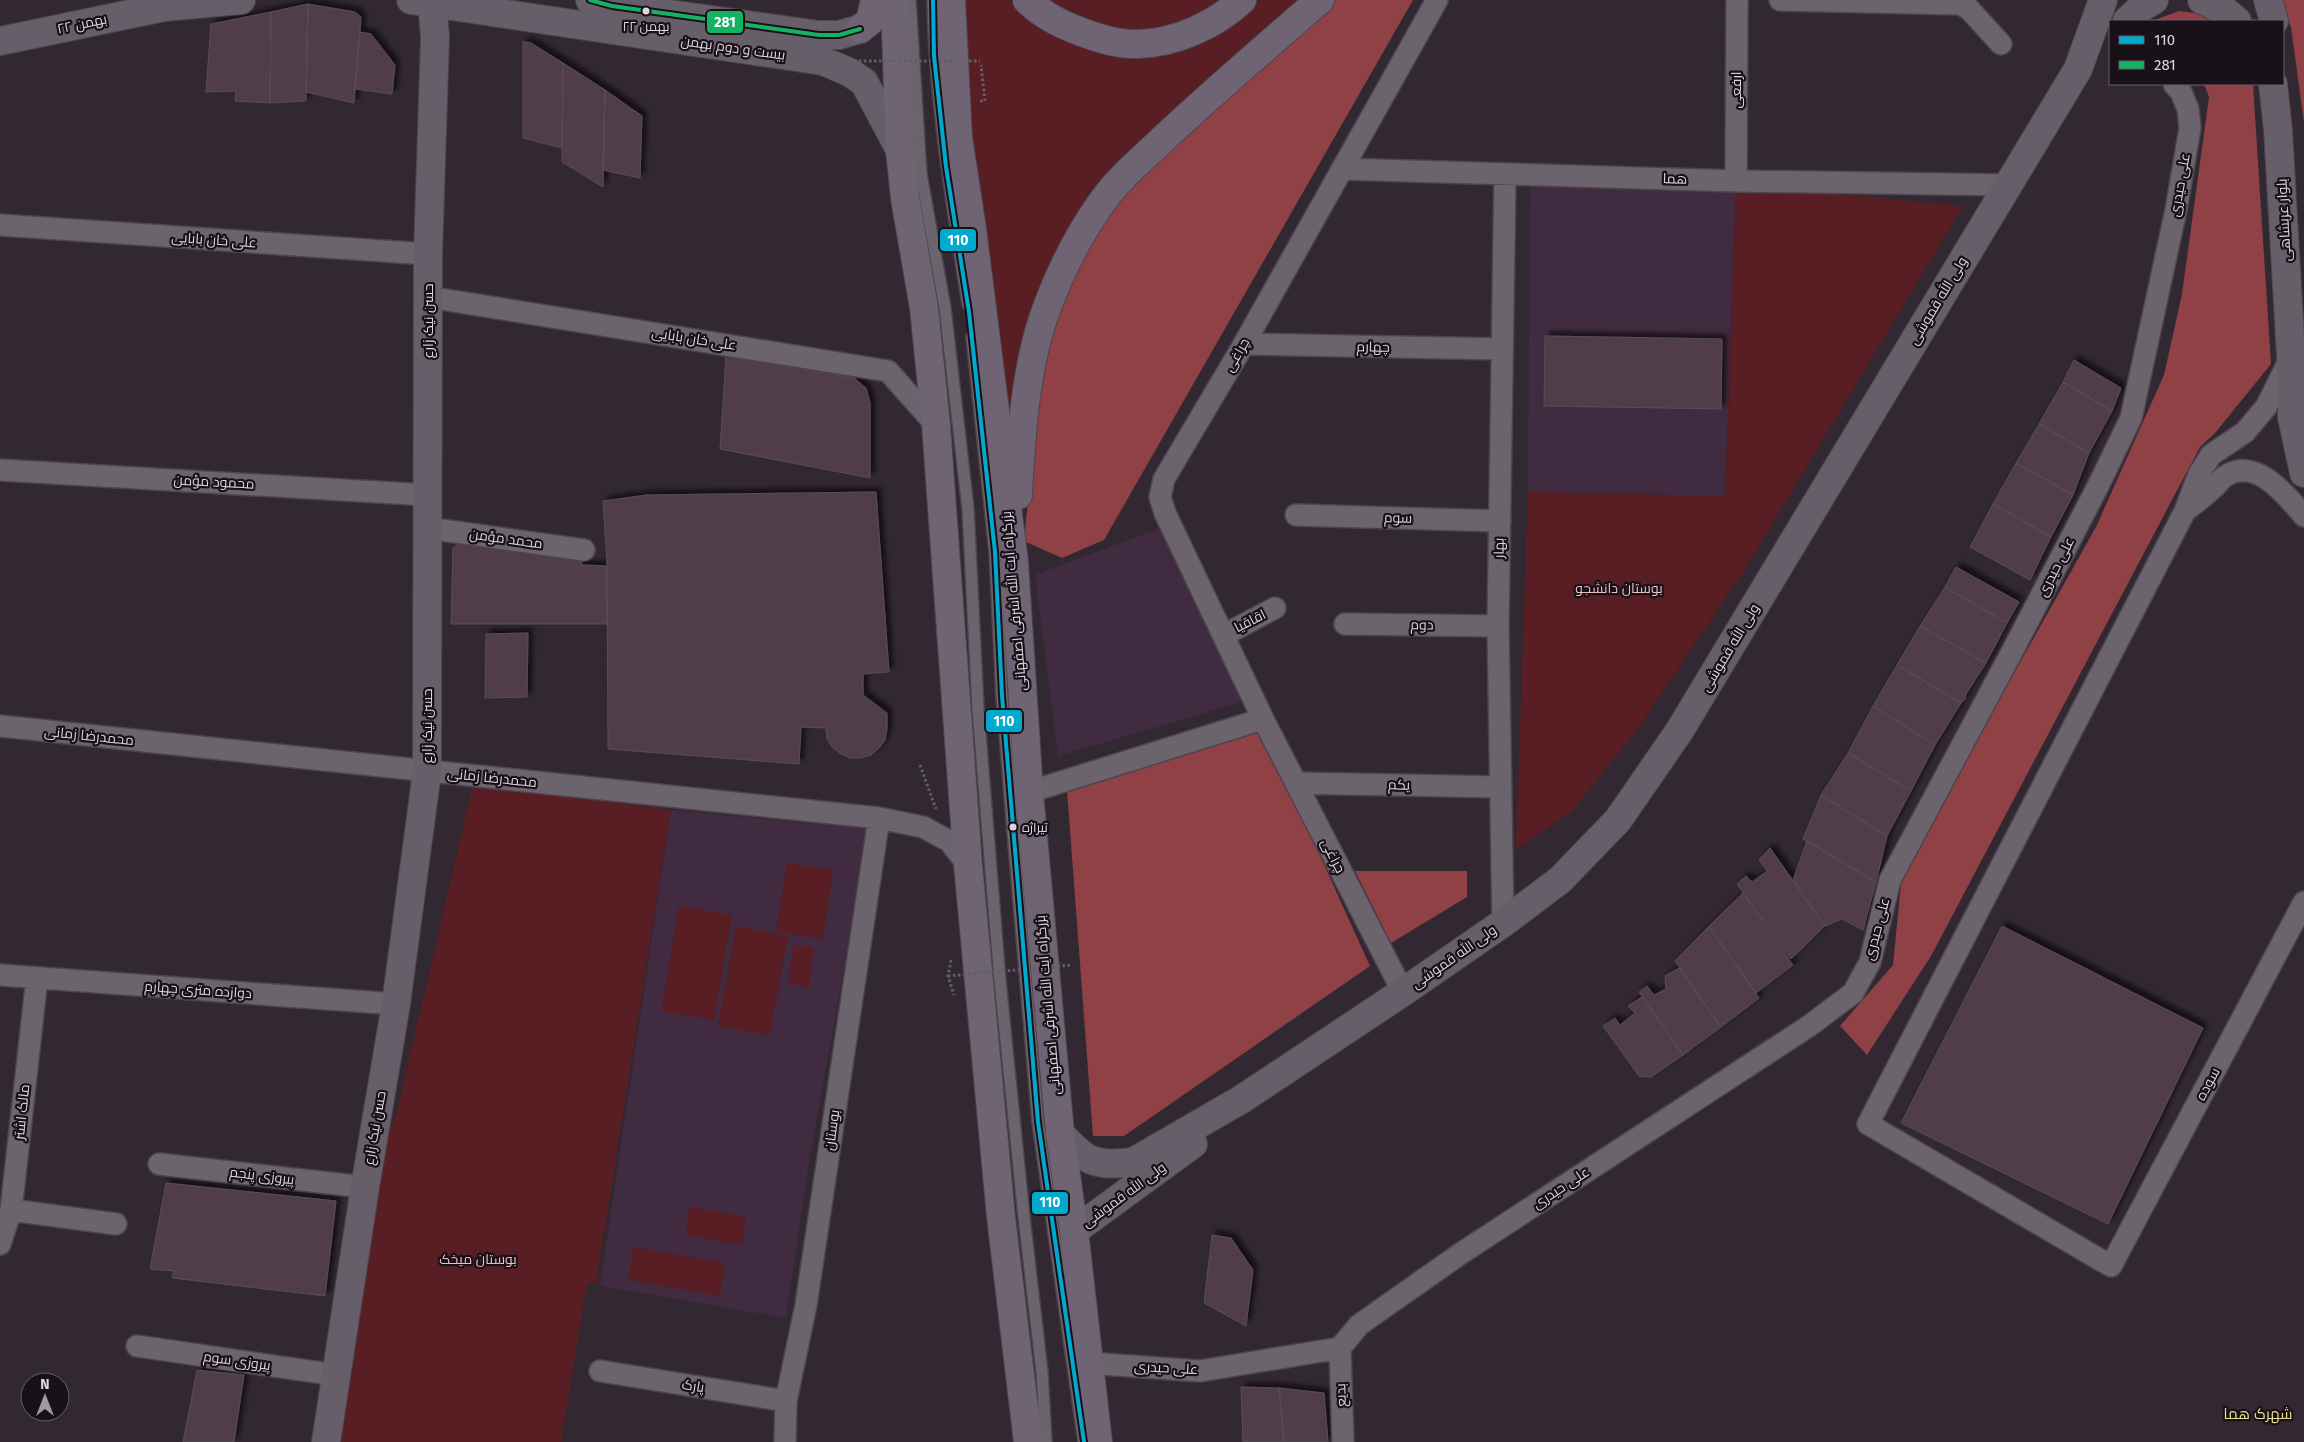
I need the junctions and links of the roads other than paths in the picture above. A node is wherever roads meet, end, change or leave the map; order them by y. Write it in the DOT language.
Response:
graph roads {
  1 [pos="241,0"];
  2 [pos="590,0"];
  3 [pos="875,0"];
  4 [pos="895,0"];
  5 [pos="910,0"];
  6 [pos="933,0"];
  7 [pos="951,0"];
  8 [pos="1028,0"];
  9 [pos="1242,0"];
  10 [pos="1320,0"];
  11 [pos="1437,0"];
  12 [pos="1737,0"];
  13 [pos="1780,0"];
  14 [pos="2103,0"];
  15 [pos="2154,0"];
  16 [pos="2202,0"];
  17 [pos="2268,0"];
  18 [pos="425,1"];
  19 [pos="175,4"];
  20 [pos="2128,20"];
  21 [pos="2236,20"];
  22 [pos="2274,20"];
  23 [pos="860,29"];
  24 [pos="2109,39"];
  25 [pos="0,41"];
  26 [pos="2001,44"];
  27 [pos="2078,69"];
  28 [pos="2175,85"];
  29 [pos="2273,85"];
  30 [pos="900,150"];
  31 [pos="1342,169"];
  32 [pos="1505,174"];
  33 [pos="1736,181"];
  34 [pos="2009,184"];
  35 [pos="0,225"];
  36 [pos="428,254"];
  37 [pos="428,297"];
  38 [pos="1244,344"];
  39 [pos="1502,349"];
  40 [pos="2298,360"];
  41 [pos="936,425"];
  42 [pos="0,470"];
  43 [pos="2304,473"];
  44 [pos="428,495"];
  45 [pos="2185,511"];
  46 [pos="1296,515"];
  47 [pos="2304,516"];
  48 [pos="1500,521"];
  49 [pos="428,528"];
  50 [pos="584,550"];
  51 [pos="1014,562"];
  52 [pos="1275,608"];
  53 [pos="1345,624"];
  54 [pos="1498,626"];
  55 [pos="1224,634"];
  56 [pos="1263,719"];
  57 [pos="0,726"];
  58 [pos="427,772"];
  59 [pos="1296,783"];
  60 [pos="1501,786"];
  61 [pos="1028,792"];
  62 [pos="879,818"];
  63 [pos="968,866"];
  64 [pos="2304,902"];
  65 [pos="1503,923"];
  66 [pos="0,975"];
  67 [pos="37,978"];
  68 [pos="1402,992"];
  69 [pos="396,1004"];
  70 [pos="1242,1099"];
  71 [pos="1060,1134"];
  72 [pos="159,1164"];
  73 [pos="365,1188"];
  74 [pos="12,1210"];
  75 [pos="116,1224"];
  76 [pos="1074,1231"];
  77 [pos="0,1244"];
  78 [pos="137,1346"];
  79 [pos="1340,1348"];
  80 [pos="1090,1363"];
  81 [pos="600,1371"];
  82 [pos="336,1375"];
  83 [pos="786,1401"];
  84 [pos="326,1442"];
  85 [pos="784,1442"];
  86 [pos="1028,1442"];
  87 [pos="1046,1442"];
  88 [pos="1084,1442"];
  89 [pos="1098,1442"];
  90 [pos="1343,1442"];
  1 -- 19 [label="street, ۲۲ بهمن"];
  2 -- 23 [label="street, بیست و دوم بهمن"];
  3 -- 23 [label="highway"];
  4 -- 30 [label="highway"];
  5 -- 87 [label="lane"];
  6 -- 88 [label="lane"];
  7 -- 51 [label="highway, بزرگراه آیت الله اشرفی اصفهانی"];
  8 -- 9 [label="highway"];
  10 -- 51 [label="highway"];
  11 -- 31 [label="street, چراغی"];
  12 -- 33 [label="street, ارفعی"];
  13 -- 26 [label="street"];
  14 -- 27 [label="street"];
  15 -- 20 [label="street"];
  16 -- 21 [label="street"];
  17 -- 22 [label="street"];
  18 -- 30 [label="street, بیست و دوم بهمن"];
  18 -- 36 [label="street, حسن نیک زارع"];
  19 -- 25 [label="street, ۲۲ بهمن"];
  24 -- 27 [label="street"];
  27 -- 34 [label="street, ولی الله قموشی"];
  28 -- 79 [label="street, علی حیدری"];
  29 -- 40 [label="street, بلوار عربشاهی"];
  30 -- 41 [label="highway"];
  31 -- 32 [label="street, هما"];
  31 -- 38 [label="street, چراغی"];
  32 -- 33 [label="street, هما"];
  32 -- 39 [label="street, بهار"];
  33 -- 34 [label="street, هما"];
  34 -- 65 [label="street, ولی الله قموشی"];
  35 -- 36 [label="street, علی خان بابایی"];
  36 -- 37 [label="street, حسن نیک زارع"];
  37 -- 41 [label="street, علی خان بابایی"];
  37 -- 44 [label="street, حسن نیک زارع"];
  38 -- 39 [label="street, چهارم"];
  38 -- 55 [label="street, چراغی"];
  39 -- 48 [label="street, بهار"];
  40 -- 43 [label="street, بلوار عربشاهی"];
  40 -- 45 [label="street"];
  41 -- 63 [label="highway"];
  42 -- 44 [label="street, محمود مؤمن"];
  44 -- 49 [label="street, حسن نیک زارع"];
  45 -- 47 [label="street"];
  45 -- 64 [label="street, سوده"];
  46 -- 48 [label="street, سوم"];
  48 -- 54 [label="street, بهار"];
  49 -- 50 [label="street, محمد مؤمن"];
  49 -- 58 [label="street, حسن نیک زارع"];
  51 -- 61 [label="highway, بزرگراه آیت الله اشرفی اصفهانی"];
  52 -- 55 [label="street, اقاقیا"];
  53 -- 54 [label="street, دوم"];
  54 -- 60 [label="street, بهار"];
  55 -- 56 [label="street, چراغی"];
  56 -- 59 [label="street, چراغی"];
  56 -- 61 [label="street"];
  57 -- 58 [label="street, محمدرضا زمانی"];
  58 -- 62 [label="street, محمدرضا زمانی"];
  58 -- 69 [label="street, حسن نیک زارع"];
  59 -- 60 [label="street, یکم"];
  59 -- 68 [label="street, چراغی"];
  60 -- 65 [label="street, بهار"];
  61 -- 71 [label="highway, بزرگراه آیت الله اشرفی اصفهانی"];
  62 -- 63 [label="street, محمدرضا زمانی"];
  62 -- 83 [label="street, بوستان"];
  63 -- 86 [label="highway"];
  65 -- 68 [label="street, ولی الله قموشی"];
  66 -- 67 [label="street, دوازده متری چهارم"];
  67 -- 69 [label="street, دوازده متری چهارم"];
  67 -- 74 [label="street, مالک اشتر"];
  68 -- 70 [label="street, ولی الله قموشی"];
  69 -- 73 [label="street, حسن نیک زارع"];
  70 -- 71 [label="street, ولی الله قموشی"];
  70 -- 76 [label="street, ولی الله قموشی"];
  71 -- 76 [label="highway, بزرگراه آیت الله اشرفی اصفهانی"];
  72 -- 73 [label="street, پیروزی پنجم"];
  73 -- 82 [label="street, حسن نیک زارع"];
  74 -- 75 [label="street"];
  74 -- 77 [label="street, مالک اشتر"];
  76 -- 80 [label="highway, بزرگراه آیت الله اشرفی اصفهانی"];
  78 -- 82 [label="street, پیروزی سوم"];
  79 -- 80 [label="street, علی حیدری"];
  79 -- 90 [label="street, بدیع"];
  80 -- 89 [label="highway, بزرگراه آیت الله اشرفی اصفهانی"];
  81 -- 83 [label="street, پارک"];
  82 -- 84 [label="street, حسن نیک زارع"];
  83 -- 85 [label="street, بوستان"];
}
